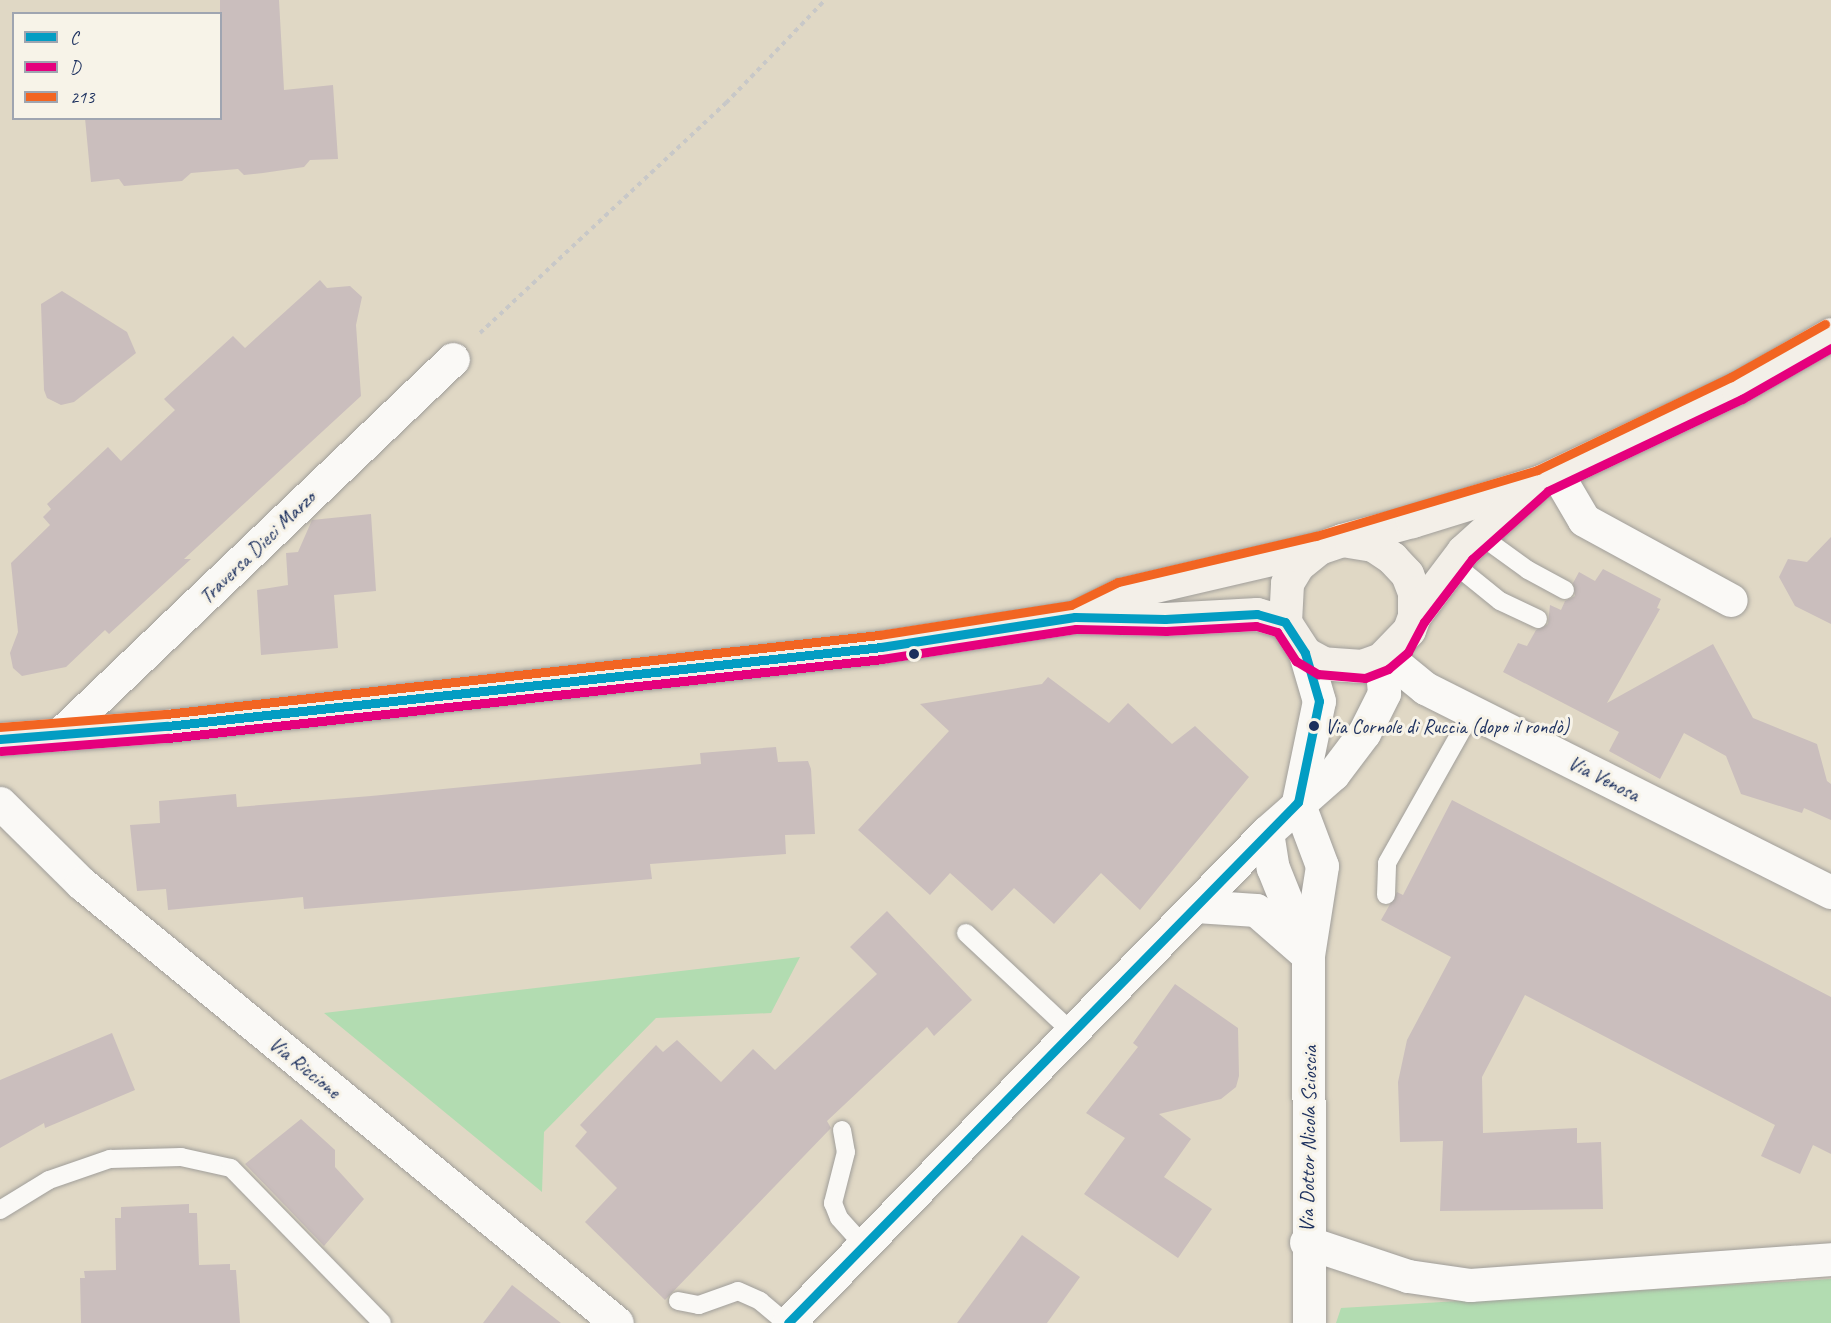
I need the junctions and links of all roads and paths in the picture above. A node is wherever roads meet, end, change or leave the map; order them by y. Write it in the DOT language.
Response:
graph roads {
  1 [pos="825,0"];
  2 [pos="1831,334"];
  3 [pos="453,359"];
  4 [pos="1549,478"];
  5 [pos="1481,536"];
  6 [pos="1330,544"];
  7 [pos="1453,563"];
  8 [pos="1565,590"];
  9 [pos="1731,600"];
  10 [pos="1414,616"];
  11 [pos="1075,617"];
  12 [pos="1538,619"];
  13 [pos="1286,622"];
  14 [pos="1305,653"];
  15 [pos="1381,659"];
  16 [pos="1472,712"];
  17 [pos="60,734"];
  18 [pos="0,739"];
  19 [pos="1298,802"];
  20 [pos="0,803"];
  21 [pos="1267,832"];
  22 [pos="1831,892"];
  23 [pos="1386,895"];
  24 [pos="1196,906"];
  25 [pos="966,933"];
  26 [pos="1308,955"];
  27 [pos="1072,1033"];
  28 [pos="842,1130"];
  29 [pos="0,1210"];
  30 [pos="1306,1242"];
  31 [pos="864,1246"];
  32 [pos="1831,1259"];
  33 [pos="678,1301"];
  34 [pos="382,1323"];
  35 [pos="617,1323"];
  36 [pos="787,1323"];
  37 [pos="1308,1323"];
  1 -- 3 [label="path"];
  2 -- 4 [label="main road"];
  3 -- 17 [label="street, Traversa Dieci Marzo"];
  4 -- 5 [label="main road"];
  4 -- 6 [label="main road"];
  4 -- 9 [label="street"];
  5 -- 7 [label="main road"];
  5 -- 8 [label="lane"];
  6 -- 10 [label="main road"];
  6 -- 11 [label="main road"];
  6 -- 13 [label="main road"];
  7 -- 10 [label="main road"];
  7 -- 12 [label="lane"];
  10 -- 15 [label="main road"];
  11 -- 13 [label="main road"];
  11 -- 17 [label="main road"];
  13 -- 14 [label="main road"];
  14 -- 15 [label="main road"];
  14 -- 19 [label="street"];
  15 -- 16 [label="street, Via Venosa"];
  15 -- 19 [label="street"];
  16 -- 22 [label="street, Via Venosa"];
  16 -- 23 [label="lane"];
  17 -- 18 [label="main road"];
  19 -- 21 [label="street"];
  19 -- 26 [label="street, Via Dottor Nicola Scioscia"];
  20 -- 35 [label="street, Via Riccione"];
  21 -- 24 [label="street"];
  21 -- 26 [label="street, Via Dottor Nicola Scioscia"];
  24 -- 26 [label="street"];
  24 -- 27 [label="street"];
  25 -- 27 [label="lane"];
  26 -- 30 [label="street, Via Dottor Nicola Scioscia"];
  27 -- 31 [label="street"];
  28 -- 31 [label="lane"];
  29 -- 34 [label="lane"];
  30 -- 32 [label="street"];
  30 -- 37 [label="street, Via Dottor Nicola Scioscia"];
  31 -- 36 [label="street"];
  33 -- 36 [label="lane"];
}
